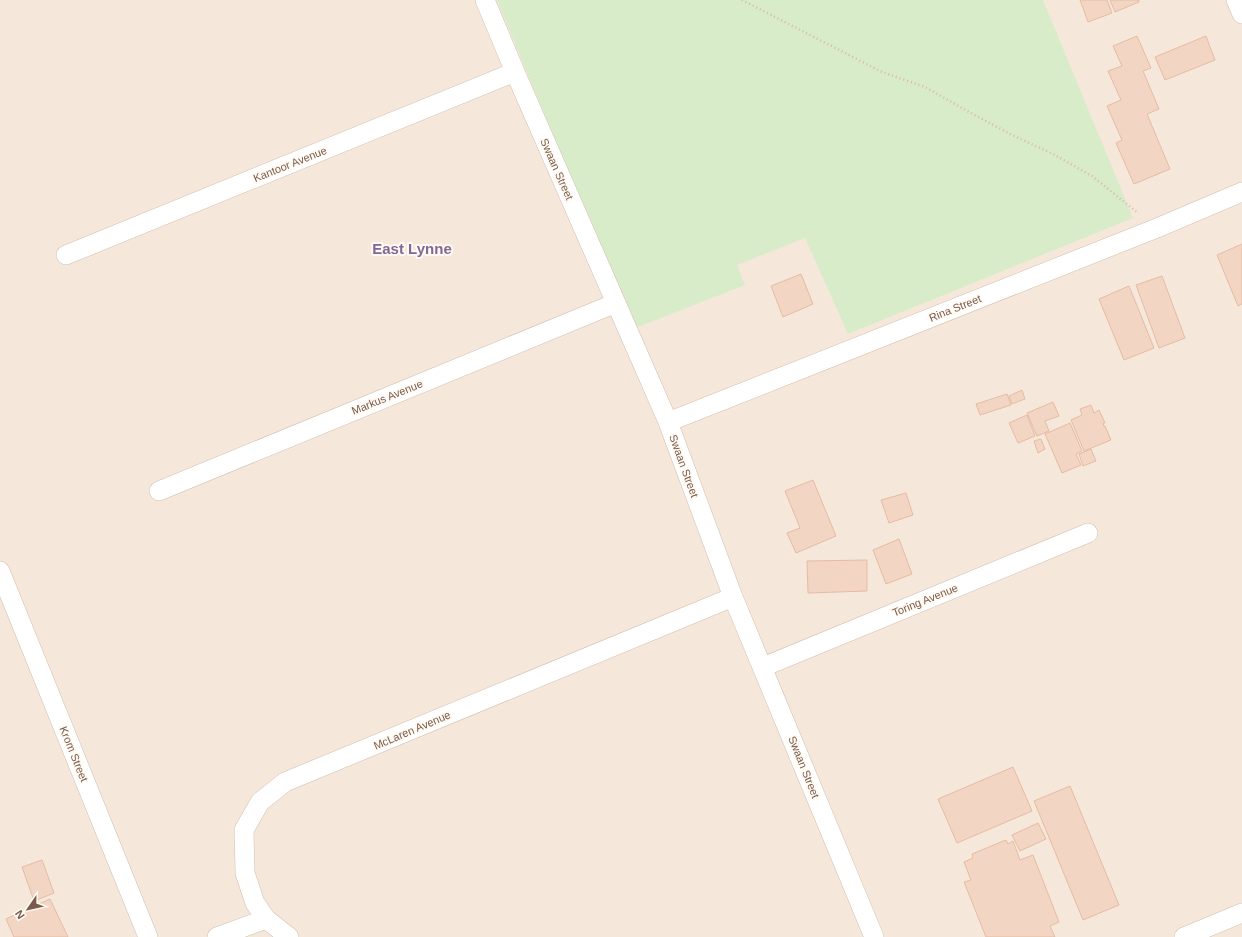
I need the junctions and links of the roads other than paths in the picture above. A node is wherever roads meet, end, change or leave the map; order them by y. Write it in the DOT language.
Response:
graph roads {
  1 [pos="485,0"];
  2 [pos="1236,0"];
  3 [pos="1242,14"];
  4 [pos="514,72"];
  5 [pos="1242,192"];
  6 [pos="66,255"];
  7 [pos="616,303"];
  8 [pos="668,422"];
  9 [pos="159,491"];
  10 [pos="1088,534"];
  11 [pos="0,571"];
  12 [pos="733,597"];
  13 [pos="763,667"];
  14 [pos="1242,913"];
  15 [pos="266,919"];
  16 [pos="148,937"];
  17 [pos="217,937"];
  18 [pos="289,937"];
  19 [pos="874,937"];
  20 [pos="1184,937"];
  1 -- 4 [label="street, Swaan Street"];
  2 -- 3 [label="street"];
  4 -- 6 [label="street, Kantoor Avenue"];
  4 -- 7 [label="street, Swaan Street"];
  5 -- 8 [label="street, Rina Street"];
  7 -- 8 [label="street, Swaan Street"];
  7 -- 9 [label="street, Markus Avenue"];
  8 -- 12 [label="street, Swaan Street"];
  10 -- 13 [label="street, Toring Avenue"];
  11 -- 16 [label="street, Krom Street"];
  12 -- 13 [label="street, Swaan Street"];
  12 -- 15 [label="street, McLaren Avenue"];
  13 -- 19 [label="street, Swaan Street"];
  14 -- 20 [label="street"];
  15 -- 17 [label="street"];
  15 -- 18 [label="street"];
}
